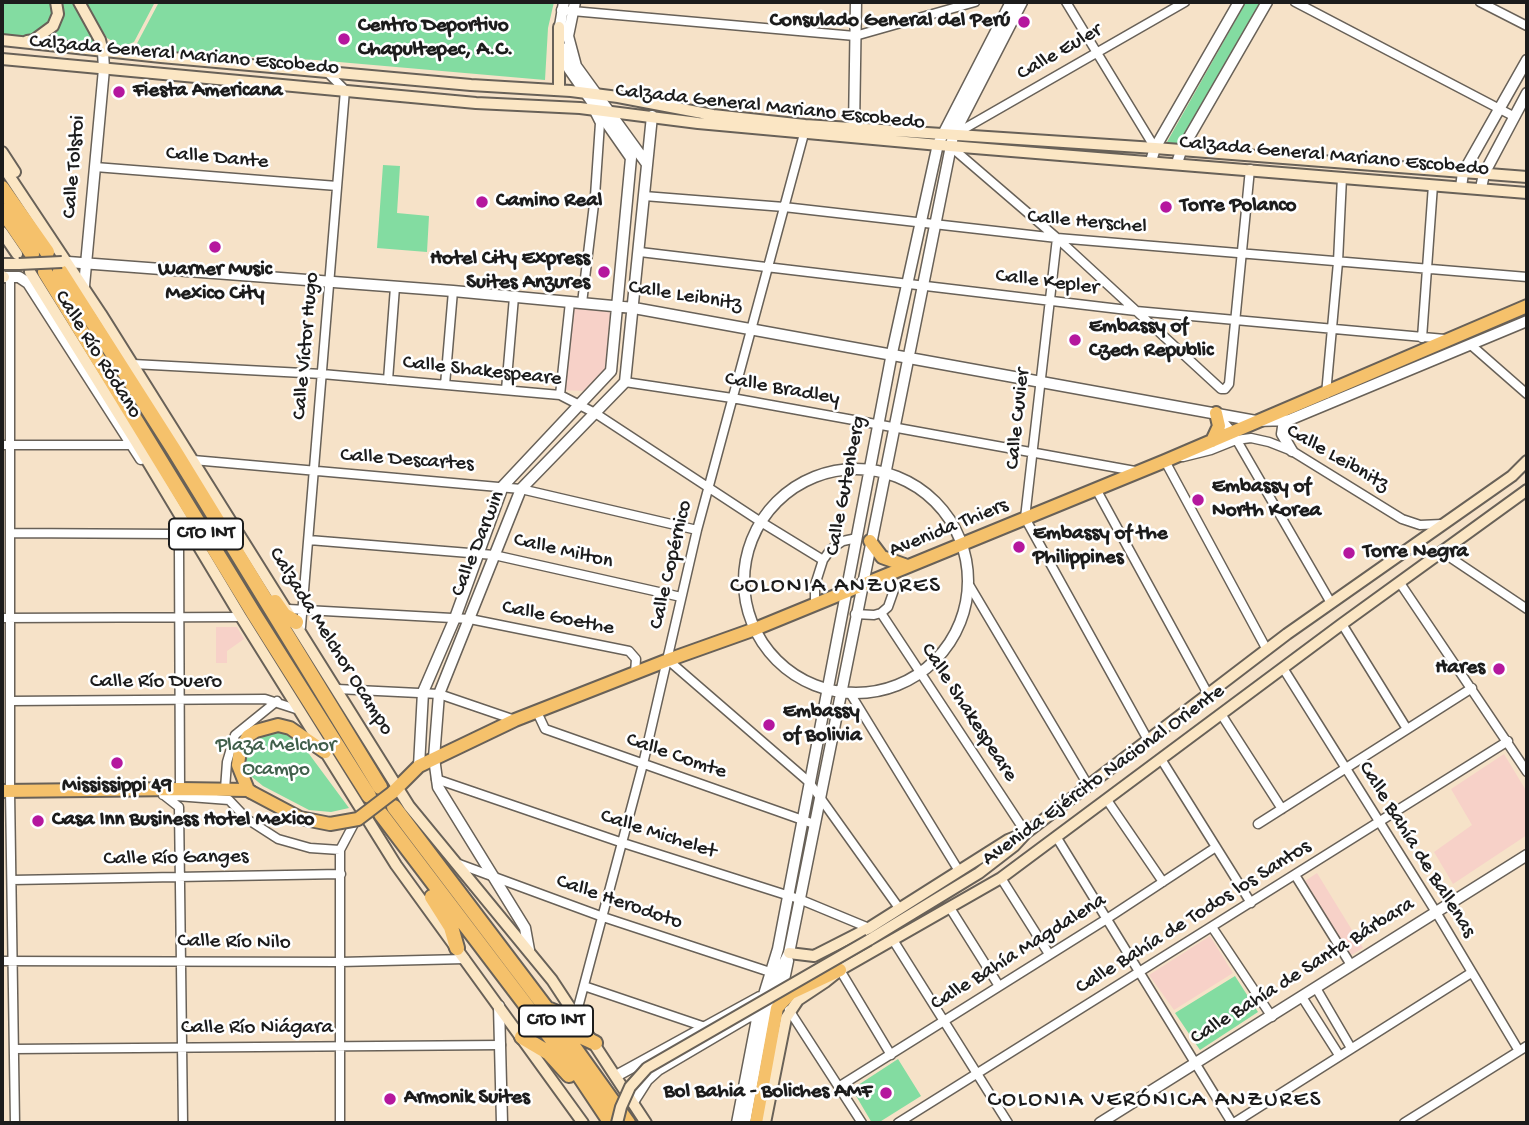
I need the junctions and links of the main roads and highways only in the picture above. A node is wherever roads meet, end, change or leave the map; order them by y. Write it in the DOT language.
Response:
graph roads {
  1 [pos="56,2"];
  2 [pos="79,2"];
  3 [pos="559,27"];
  4 [pos="2,40"];
  5 [pos="21,43"];
  6 [pos="103,52"];
  7 [pos="161,57"];
  8 [pos="4,59"];
  9 [pos="124,70"];
  10 [pos="559,90"];
  11 [pos="805,129"];
  12 [pos="946,140"];
  13 [pos="2,152"];
  14 [pos="2,165"];
  15 [pos="1527,177"];
  16 [pos="2,188"];
  17 [pos="1527,193"];
  18 [pos="33,209"];
  19 [pos="2,210"];
  20 [pos="2,232"];
  21 [pos="29,254"];
  22 [pos="2,264"];
  23 [pos="53,268"];
  24 [pos="1527,306"];
  25 [pos="1216,413"];
  26 [pos="1212,441"];
  27 [pos="1527,461"];
  28 [pos="1527,490"];
  29 [pos="870,541"];
  30 [pos="204,556"];
  31 [pos="907,566"];
  32 [pos="248,571"];
  33 [pos="242,595"];
  34 [pos="300,621"];
  35 [pos="325,752"];
  36 [pos="6,791"];
  37 [pos="250,791"];
  38 [pos="379,801"];
  39 [pos="1026,833"];
  40 [pos="420,867"];
  41 [pos="461,953"];
  42 [pos="789,953"];
  43 [pos="840,970"];
  44 [pos="546,1008"];
  45 [pos="783,1009"];
  46 [pos="522,1037"];
  47 [pos="595,1043"];
  48 [pos="589,1089"];
  49 [pos="583,1123"];
  50 [pos="611,1123"];
  51 [pos="617,1123"];
  52 [pos="628,1123"];
  53 [pos="646,1123"];
  54 [pos="756,1123"];
  55 [pos="765,1123"];
  1 -- 5 [label="main road"];
  2 -- 6 [label="main road"];
  3 -- 10 [label="main road"];
  4 -- 5 [label="main road, Calzada General Mariano Escobedo"];
  5 -- 6 [label="main road, Calzada General Mariano Escobedo"];
  6 -- 7 [label="main road, Calzada General Mariano Escobedo"];
  7 -- 9 [label="main road"];
  7 -- 10 [label="main road, Calzada General Mariano Escobedo"];
  8 -- 9 [label="main road, Calzada General Mariano Escobedo"];
  9 -- 11 [label="main road, Calzada General Mariano Escobedo"];
  10 -- 11 [label="main road, Calzada General Mariano Escobedo"];
  11 -- 12 [label="main road, Calzada General Mariano Escobedo"];
  11 -- 12 [label="main road, Calzada General Mariano Escobedo"];
  12 -- 15 [label="main road, Calzada General Mariano Escobedo"];
  12 -- 17 [label="main road, Calzada General Mariano Escobedo"];
  13 -- 18 [label="main road"];
  14 -- 18 [label="main road, Calzada Melchor Ocampo / CTO INT"];
  16 -- 21 [label="highway"];
  18 -- 23 [label="main road, Calzada Melchor Ocampo / CTO INT"];
  19 -- 21 [label="highway"];
  20 -- 21 [label="main road"];
  21 -- 22 [label="main road, Calle Río Ródano"];
  21 -- 23 [label="main road, Calle Río Ródano, bridge"];
  23 -- 30 [label="main road, Calzada Melchor Ocampo / CTO INT"];
  23 -- 32 [label="highway, CTO INT"];
  23 -- 33 [label="highway, CTO INT"];
  23 -- 34 [label="main road, Calzada Melchor Ocampo / CTO INT"];
  24 -- 26 [label="main road, Avenida Thiers"];
  25 -- 26 [label="main road"];
  26 -- 31 [label="main road, Avenida Thiers"];
  27 -- 39 [label="main road, Avenida Ejército Nacional Oriente"];
  28 -- 43 [label="main road, Avenida Ejército Nacional Oriente"];
  29 -- 31 [label="main road"];
  30 -- 33 [label="highway"];
  30 -- 35 [label="main road, Calzada Melchor Ocampo / CTO INT"];
  31 -- 38 [label="main road, Avenida Thiers"];
  32 -- 34 [label="highway"];
  32 -- 38 [label="highway, CTO INT"];
  33 -- 38 [label="highway, CTO INT"];
  34 -- 38 [label="main road, Calzada Melchor Ocampo / CTO INT"];
  35 -- 37 [label="main road"];
  35 -- 38 [label="main road, Calzada Melchor Ocampo / CTO INT"];
  36 -- 37 [label="main road"];
  37 -- 38 [label="main road, bridge"];
  38 -- 40 [label="highway, CTO INT"];
  38 -- 41 [label="main road, Calzada Melchor Ocampo / CTO INT"];
  38 -- 44 [label="highway, CTO INT"];
  38 -- 47 [label="main road, Calzada Melchor Ocampo / CTO INT"];
  39 -- 42 [label="main road"];
  39 -- 51 [label="main road, bridge"];
  40 -- 41 [label="highway"];
  40 -- 48 [label="highway, CTO INT"];
  41 -- 46 [label="main road, Calzada Melchor Ocampo / CTO INT"];
  43 -- 45 [label="main road"];
  44 -- 47 [label="highway"];
  44 -- 52 [label="highway, CTO INT"];
  45 -- 54 [label="main road"];
  45 -- 55 [label="main road"];
  46 -- 48 [label="highway"];
  46 -- 49 [label="main road, Calzada Melchor Ocampo / CTO INT"];
  47 -- 53 [label="main road, Calzada Melchor Ocampo / CTO INT"];
  48 -- 50 [label="highway, CTO INT"];
}
